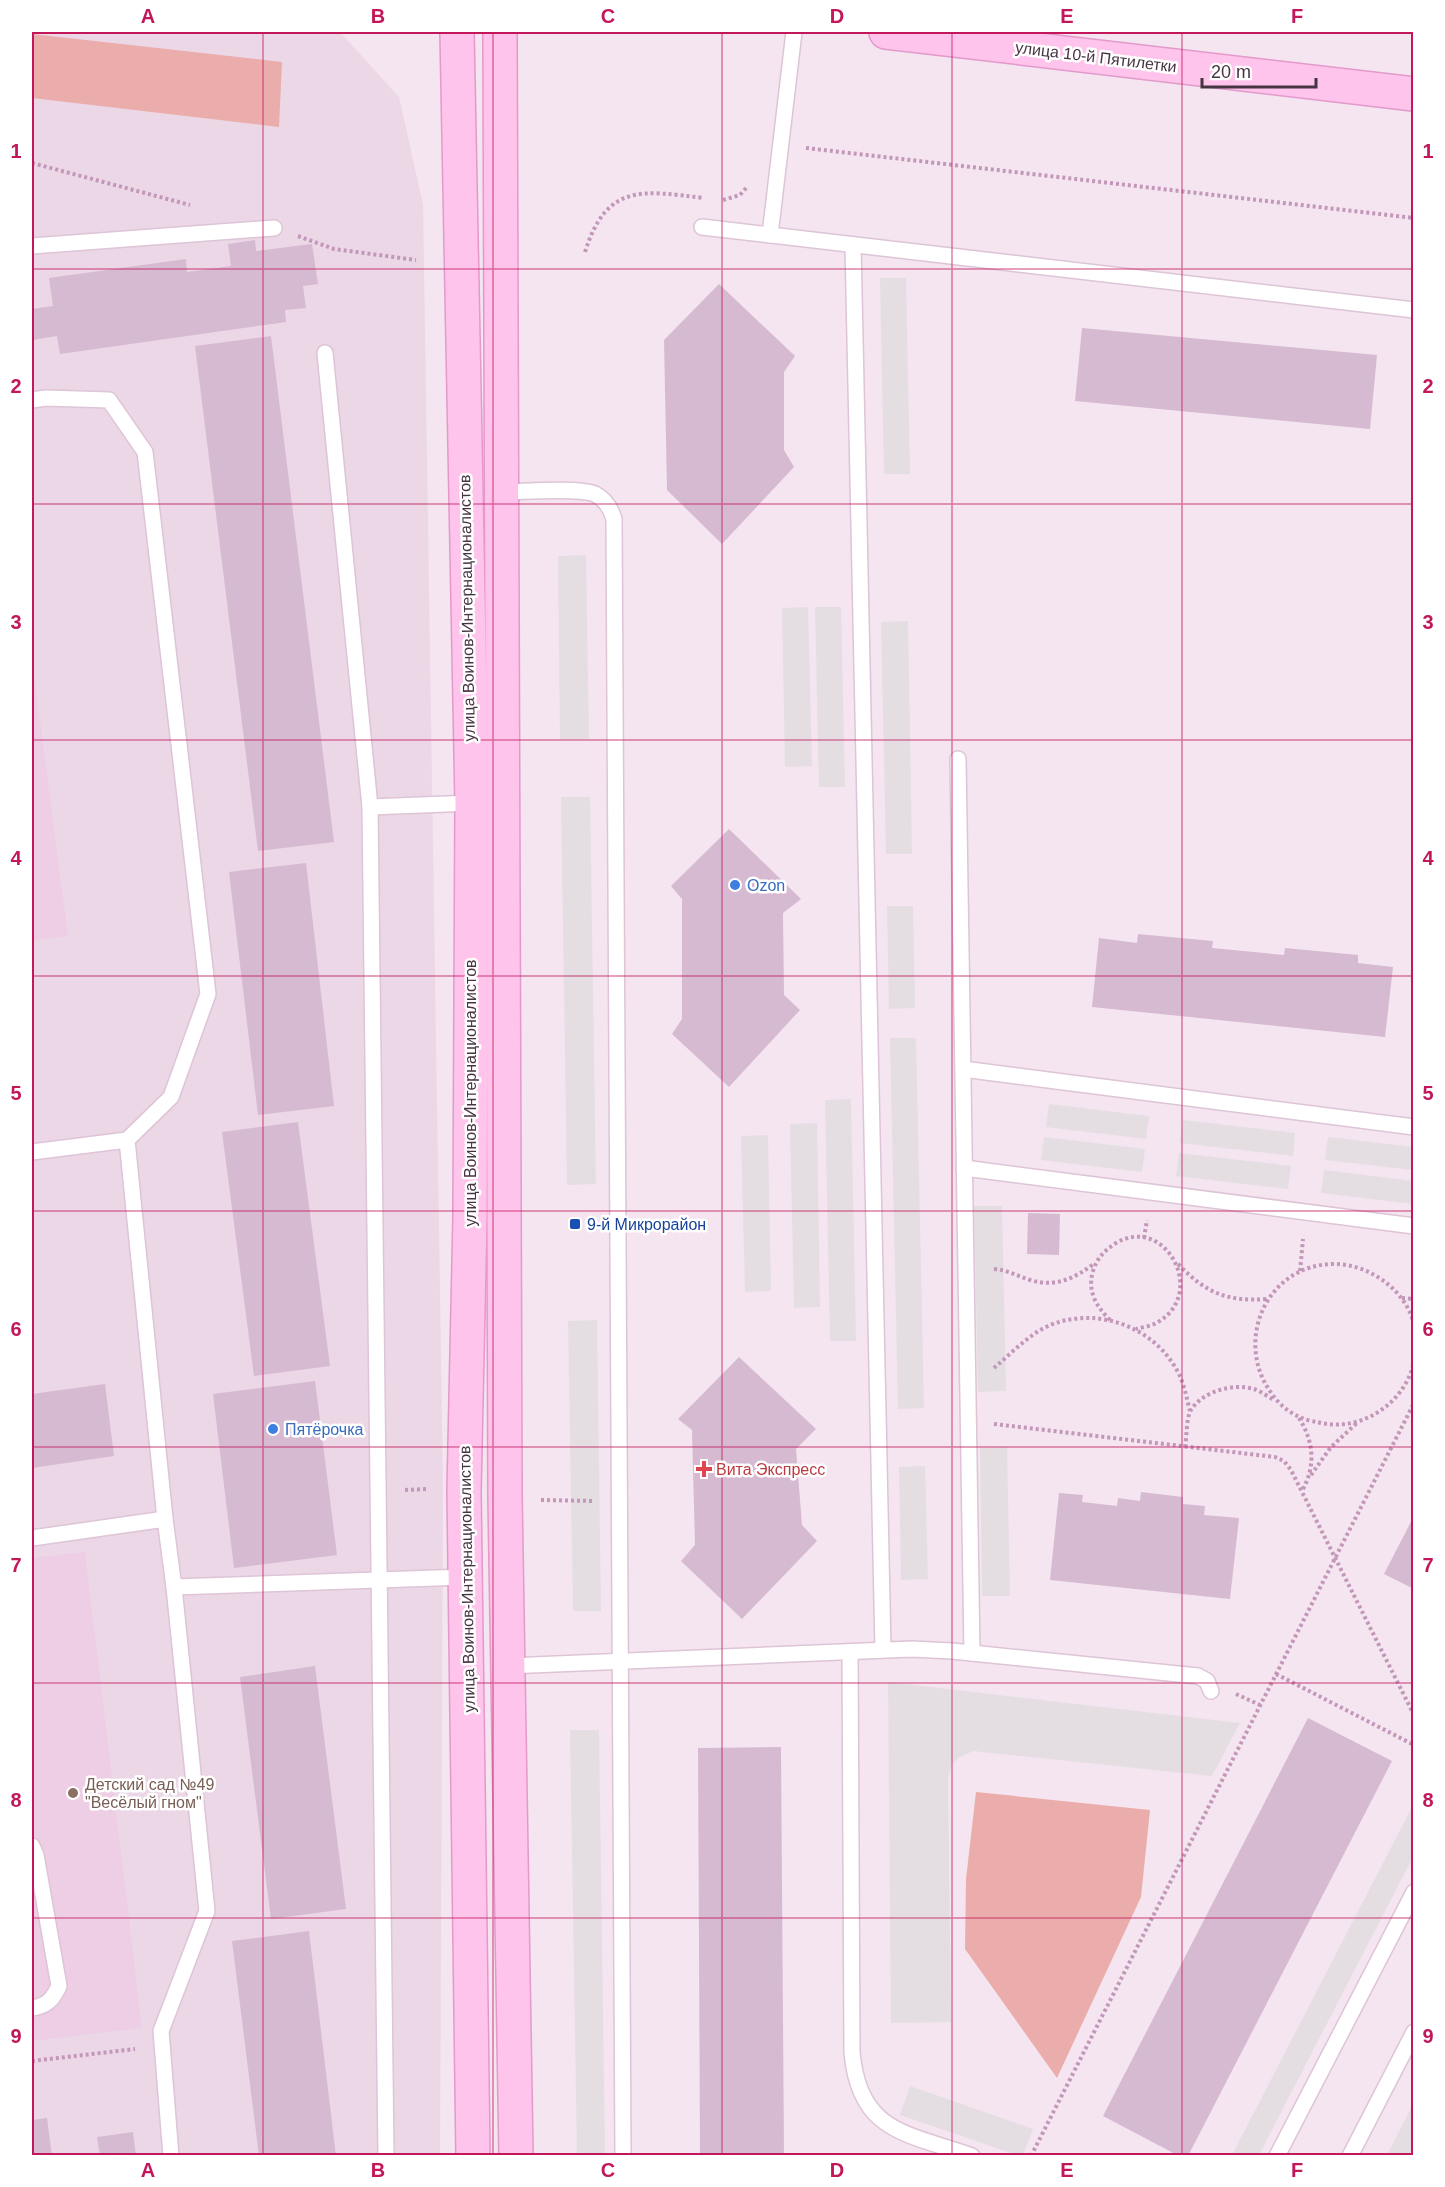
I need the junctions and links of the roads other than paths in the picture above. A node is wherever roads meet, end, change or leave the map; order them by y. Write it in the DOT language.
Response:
graph roads {
  1 [pos="457,32"];
  2 [pos="500,32"];
  3 [pos="794,32"];
  4 [pos="886,32"];
  5 [pos="1413,94"];
  6 [pos="274,228"];
  7 [pos="702,228"];
  8 [pos="770,235"];
  9 [pos="853,245"];
  10 [pos="32,246"];
  11 [pos="1413,310"];
  12 [pos="325,353"];
  13 [pos="32,400"];
  14 [pos="502,492"];
  15 [pos="958,759"];
  16 [pos="472,803"];
  17 [pos="370,807"];
  18 [pos="963,1069"];
  19 [pos="1413,1127"];
  20 [pos="127,1140"];
  21 [pos="32,1152"];
  22 [pos="964,1168"];
  23 [pos="1413,1226"];
  24 [pos="165,1519"];
  25 [pos="32,1538"];
  26 [pos="465,1577"];
  27 [pos="506,1577"];
  28 [pos="378,1580"];
  29 [pos="174,1587"];
  30 [pos="883,1649"];
  31 [pos="850,1652"];
  32 [pos="972,1653"];
  33 [pos="620,1661"];
  34 [pos="507,1666"];
  35 [pos="467,1667"];
  36 [pos="1211,1691"];
  37 [pos="32,1846"];
  38 [pos="1413,1892"];
  39 [pos="32,2008"];
  40 [pos="1413,2032"];
  41 [pos="171,2156"];
  42 [pos="386,2156"];
  43 [pos="473,2156"];
  44 [pos="516,2156"];
  45 [pos="622,2156"];
  46 [pos="972,2156"];
  47 [pos="1277,2156"];
  48 [pos="1350,2156"];
  1 -- 16 [label="main road, улица Воинов-Интернационалистов"];
  2 -- 14 [label="main road, улица Воинов-Интернационалистов"];
  3 -- 8 [label="lane"];
  4 -- 5 [label="main road, улица 10-й Пятилетки"];
  6 -- 10 [label="lane"];
  7 -- 8 [label="lane"];
  8 -- 9 [label="lane"];
  9 -- 11 [label="lane"];
  9 -- 30 [label="lane"];
  12 -- 17 [label="lane"];
  13 -- 20 [label="lane"];
  14 -- 27 [label="main road, улица Воинов-Интернационалистов"];
  14 -- 33 [label="lane"];
  15 -- 18 [label="lane"];
  16 -- 17 [label="lane"];
  16 -- 26 [label="main road, улица Воинов-Интернационалистов"];
  17 -- 28 [label="lane"];
  18 -- 19 [label="lane"];
  18 -- 22 [label="lane"];
  20 -- 21 [label="lane"];
  20 -- 24 [label="lane"];
  22 -- 23 [label="lane"];
  22 -- 32 [label="lane"];
  24 -- 25 [label="lane"];
  24 -- 29 [label="lane"];
  26 -- 27 [label="main road"];
  26 -- 28 [label="lane"];
  26 -- 35 [label="main road, улица Воинов-Интернационалистов"];
  27 -- 34 [label="main road, улица Воинов-Интернационалистов"];
  28 -- 29 [label="lane"];
  28 -- 42 [label="lane"];
  29 -- 41 [label="lane"];
  30 -- 31 [label="lane"];
  30 -- 32 [label="lane"];
  31 -- 33 [label="lane"];
  31 -- 46 [label="lane"];
  32 -- 36 [label="lane"];
  33 -- 34 [label="lane"];
  33 -- 45 [label="lane"];
  34 -- 35 [label="main road"];
  34 -- 44 [label="main road, улица Воинов-Интернационалистов"];
  35 -- 43 [label="main road, улица Воинов-Интернационалистов"];
  37 -- 39 [label="lane"];
  38 -- 47 [label="lane"];
  40 -- 48 [label="lane"];
}
